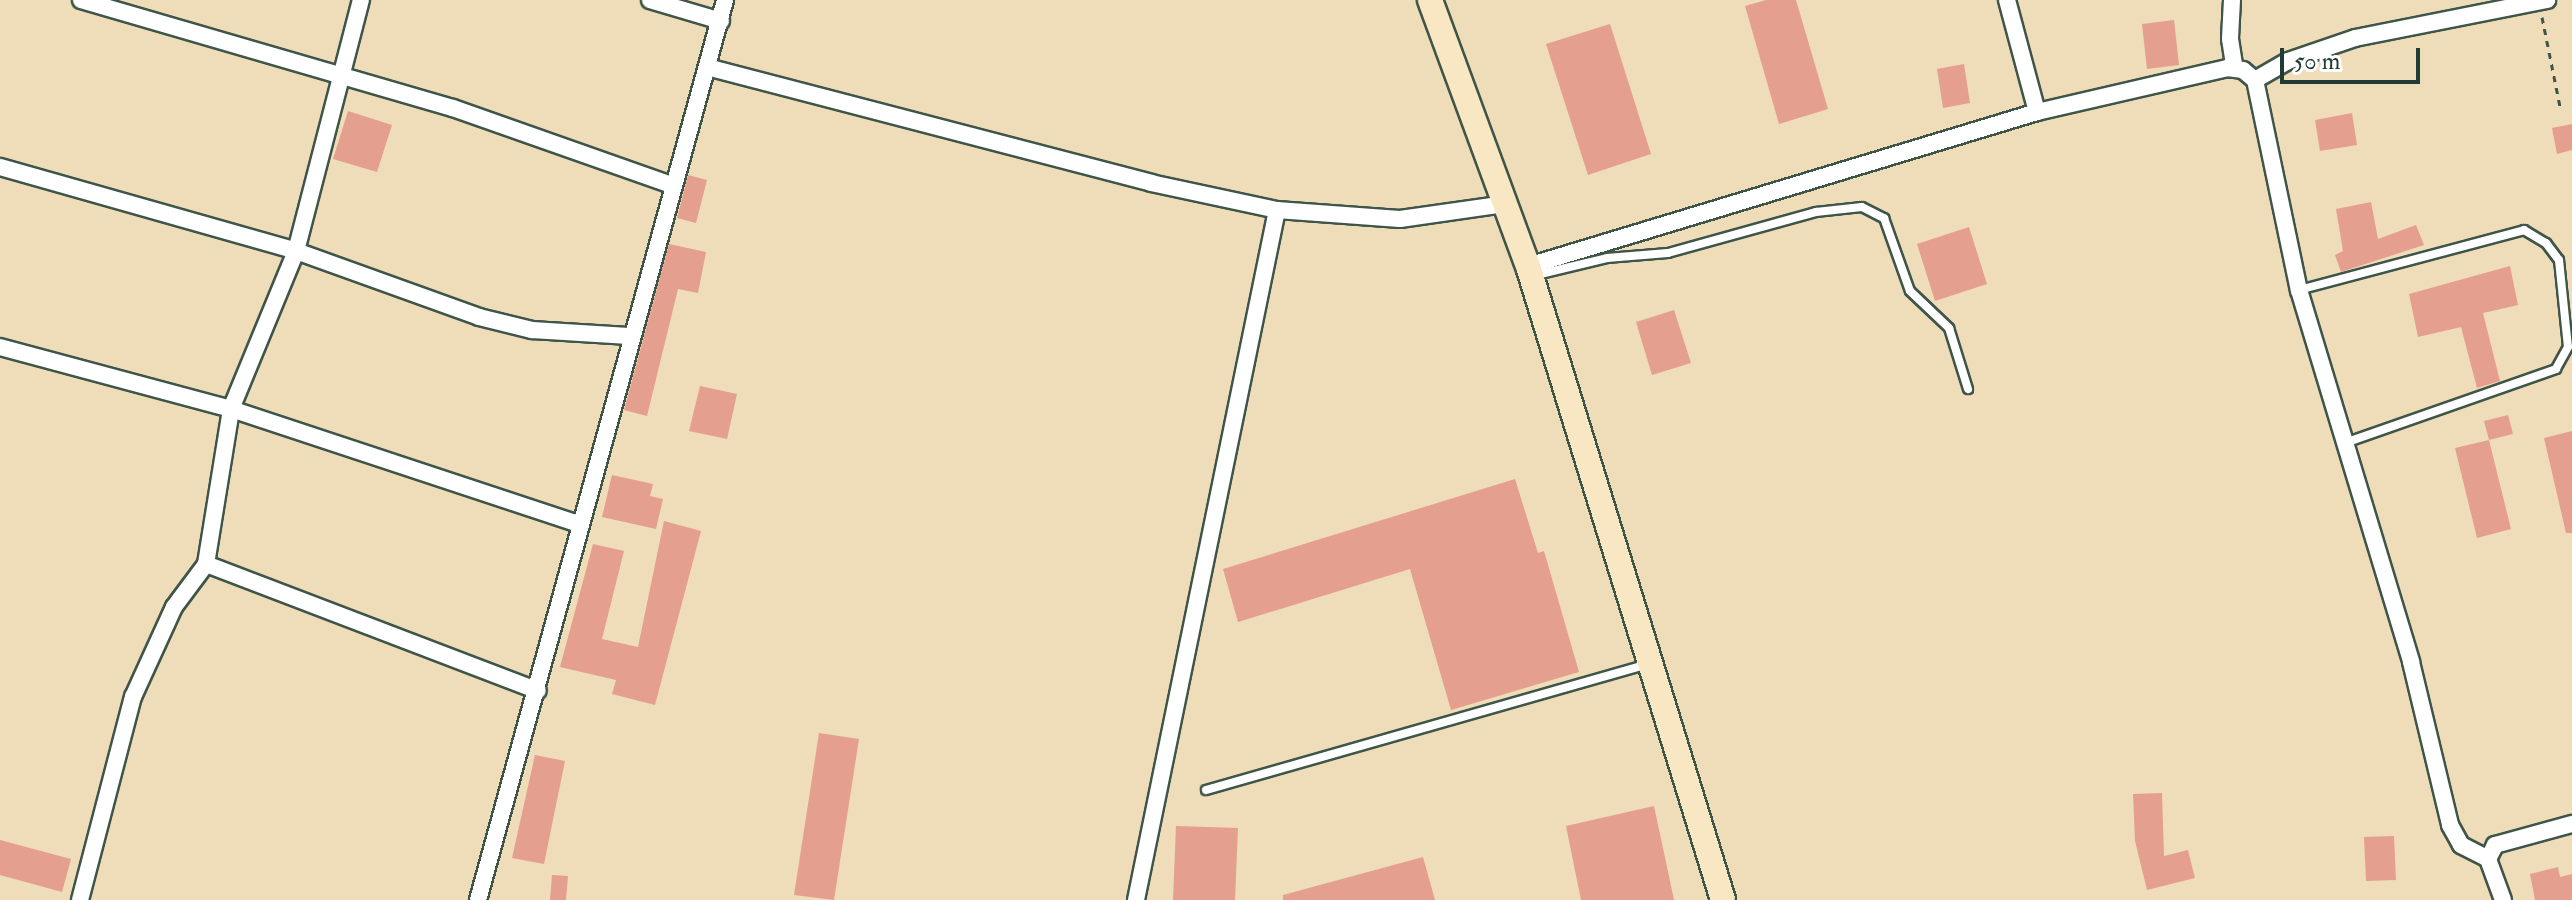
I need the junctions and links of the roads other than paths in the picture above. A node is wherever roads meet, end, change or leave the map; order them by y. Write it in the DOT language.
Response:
graph roads {
  1 [pos="81,0"];
  2 [pos="361,0"];
  3 [pos="650,0"];
  4 [pos="725,0"];
  5 [pos="1430,0"];
  6 [pos="2007,0"];
  7 [pos="2232,0"];
  8 [pos="2547,0"];
  9 [pos="2539,1"];
  10 [pos="721,21"];
  11 [pos="707,67"];
  12 [pos="2235,69"];
  13 [pos="337,77"];
  14 [pos="2255,80"];
  15 [pos="2037,112"];
  16 [pos="0,167"];
  17 [pos="672,185"];
  18 [pos="1506,204"];
  19 [pos="1277,210"];
  20 [pos="296,251"];
  21 [pos="1530,271"];
  22 [pos="2299,290"];
  23 [pos="629,336"];
  24 [pos="0,347"];
  25 [pos="1968,389"];
  26 [pos="231,409"];
  27 [pos="2345,443"];
  28 [pos="579,524"];
  29 [pos="206,564"];
  30 [pos="1651,663"];
  31 [pos="538,691"];
  32 [pos="1206,790"];
  33 [pos="2572,824"];
  34 [pos="2488,859"];
  35 [pos="80,900"];
  36 [pos="478,900"];
  37 [pos="1136,900"];
  38 [pos="1723,900"];
  39 [pos="2503,900"];
  1 -- 13 [label="street"];
  2 -- 13 [label="street"];
  3 -- 10 [label="street"];
  4 -- 10 [label="street"];
  5 -- 18 [label="street"];
  6 -- 15 [label="street"];
  7 -- 12 [label="street"];
  8 -- 9 [label="street"];
  9 -- 14 [label="street"];
  10 -- 11 [label="street"];
  11 -- 17 [label="street"];
  11 -- 19 [label="street"];
  12 -- 14 [label="street"];
  12 -- 15 [label="street"];
  13 -- 17 [label="street"];
  13 -- 20 [label="street"];
  14 -- 22 [label="street"];
  15 -- 21 [label="street"];
  16 -- 20 [label="street"];
  17 -- 23 [label="street"];
  18 -- 19 [label="street"];
  18 -- 21 [label="street"];
  19 -- 37 [label="street"];
  20 -- 23 [label="street"];
  20 -- 26 [label="street"];
  21 -- 25 [label="lane"];
  21 -- 30 [label="street"];
  22 -- 27 [label="street"];
  22 -- 27 [label="lane"];
  23 -- 28 [label="street"];
  24 -- 26 [label="street"];
  26 -- 28 [label="street"];
  26 -- 29 [label="street"];
  27 -- 34 [label="street"];
  28 -- 31 [label="street"];
  29 -- 31 [label="street"];
  29 -- 35 [label="street"];
  30 -- 32 [label="lane"];
  30 -- 38 [label="street"];
  31 -- 36 [label="street"];
  33 -- 34 [label="street"];
  34 -- 39 [label="street"];
}
